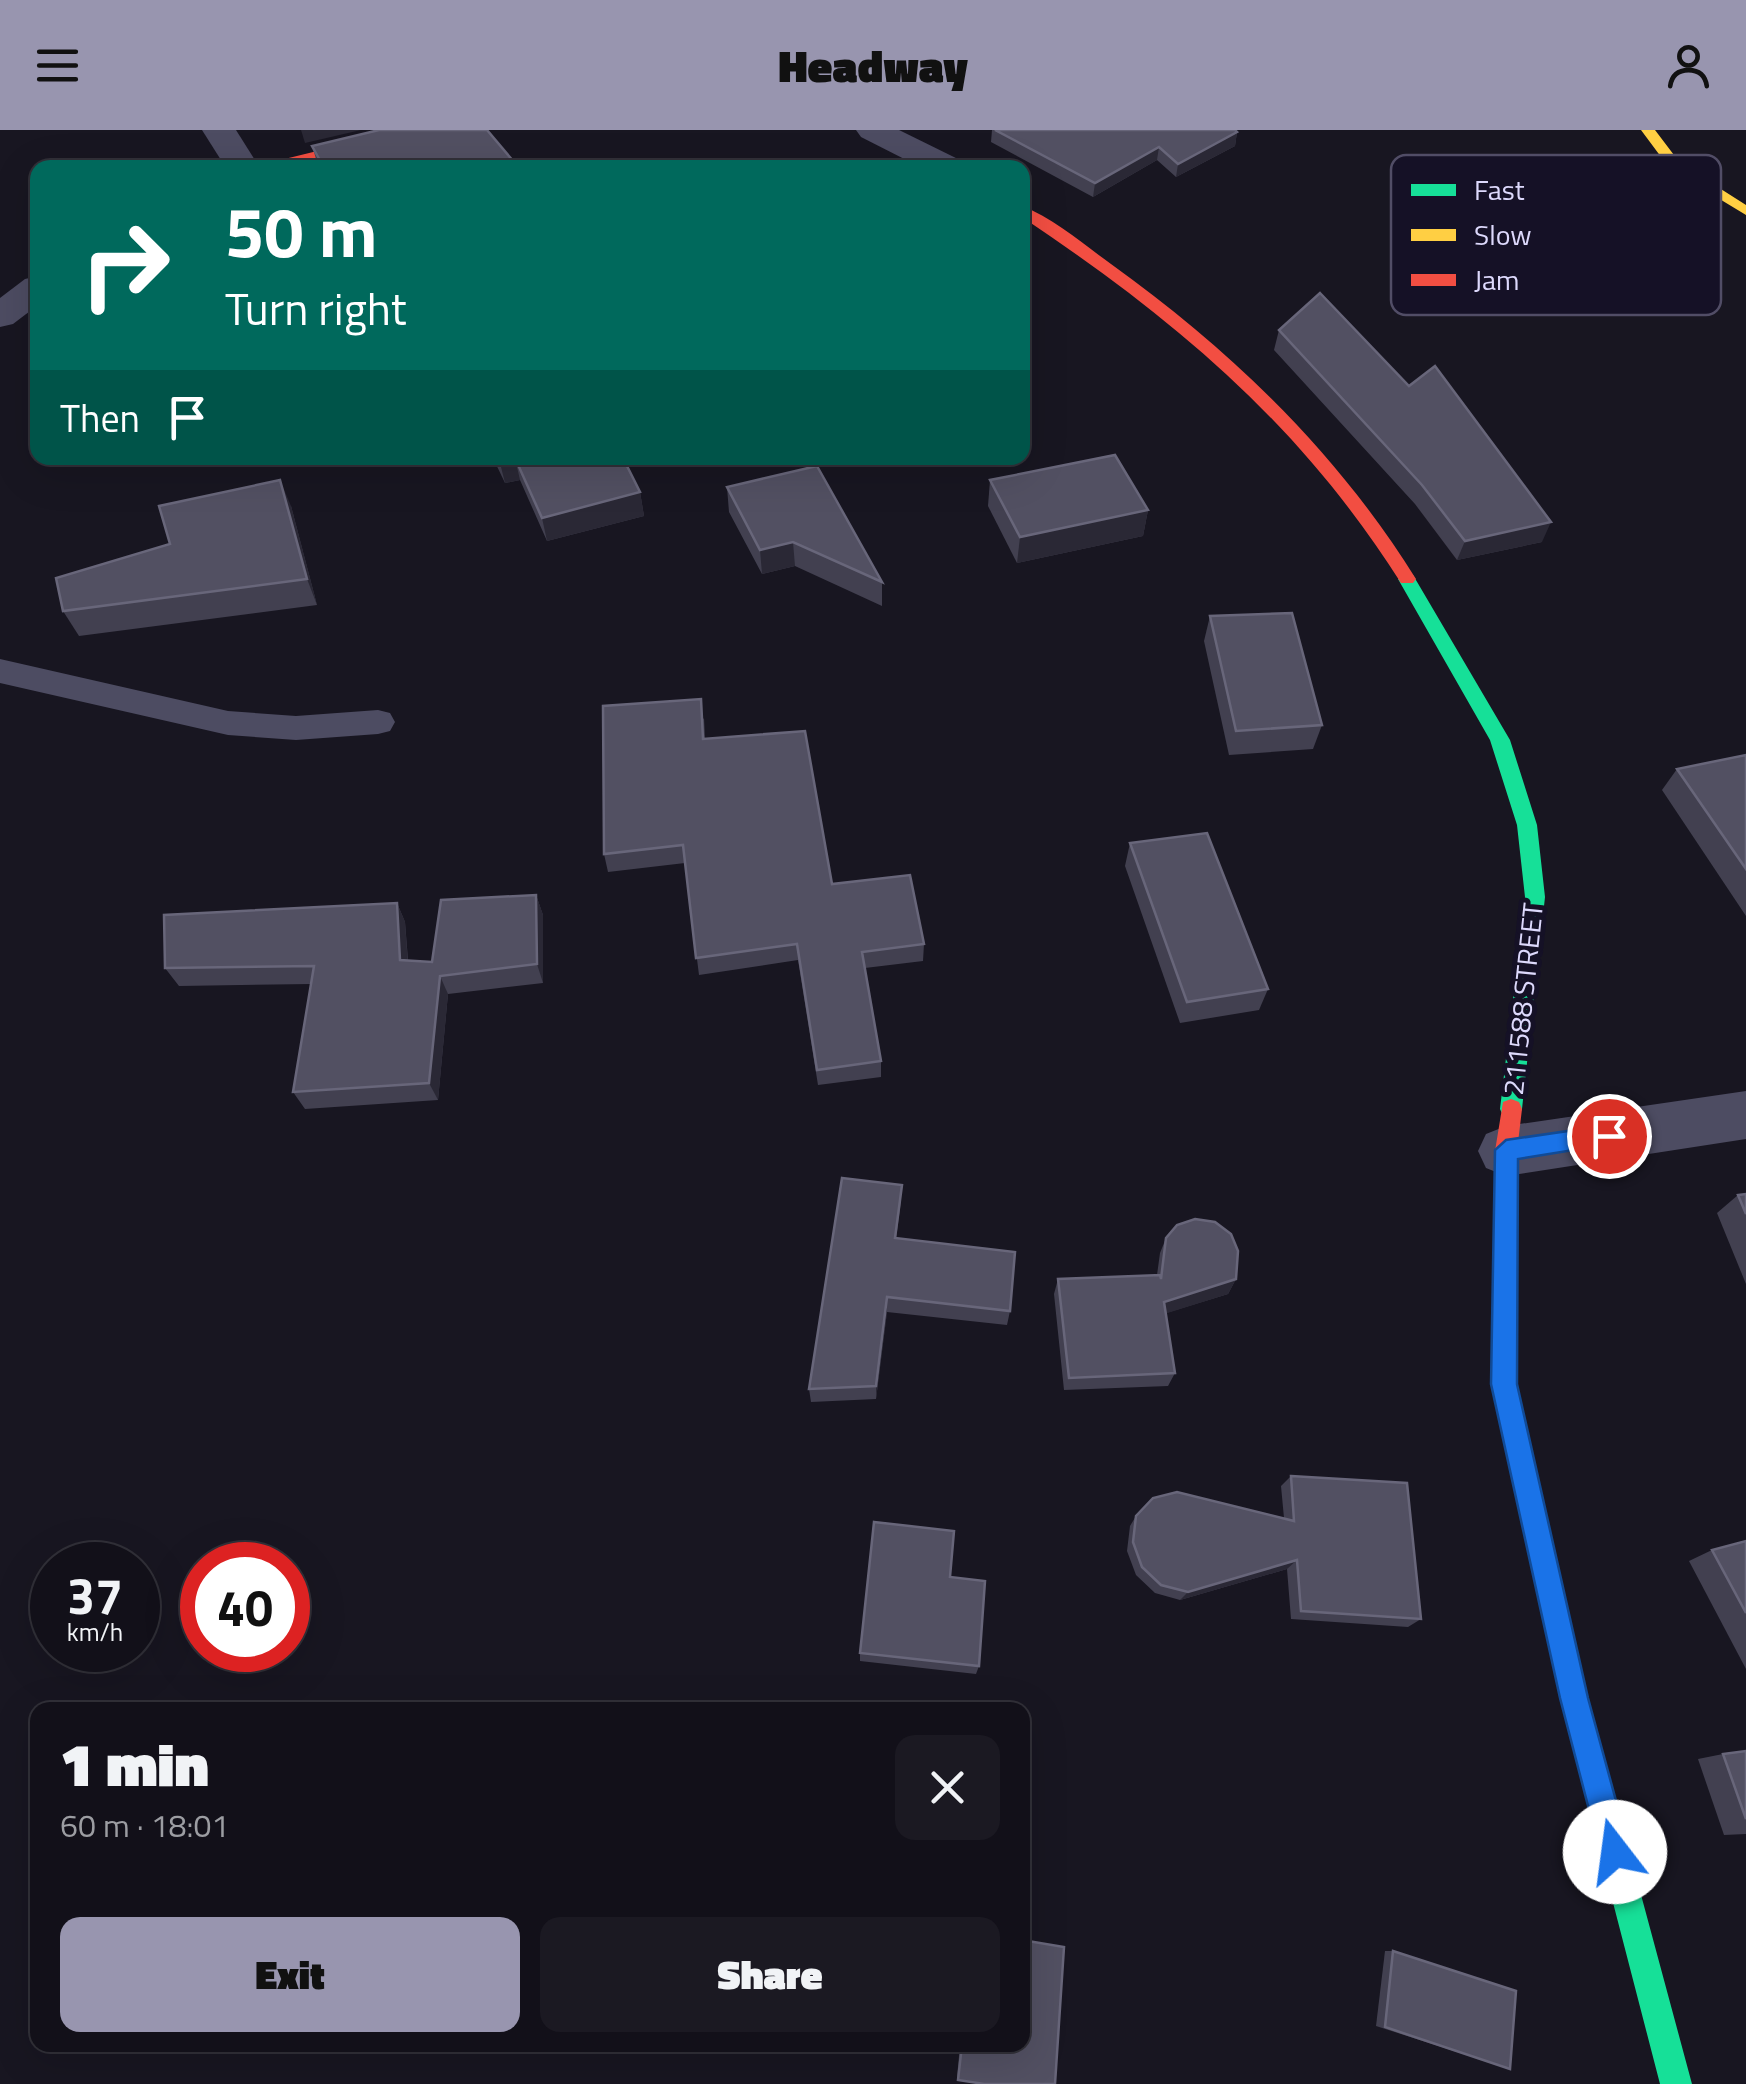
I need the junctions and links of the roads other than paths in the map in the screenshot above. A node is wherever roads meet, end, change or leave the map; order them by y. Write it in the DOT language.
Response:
graph roads {
  1 [pos="219,130"];
  2 [pos="421,130"];
  3 [pos="873,130"];
  4 [pos="1648,130"];
  5 [pos="1666,155"];
  6 [pos="238,160"];
  7 [pos="289,160"];
  8 [pos="934,160"];
  9 [pos="1721,195"];
  10 [pos="1746,211"];
  11 [pos="1030,215"];
  12 [pos="30,293"];
  13 [pos="0,316"];
  14 [pos="0,671"];
  15 [pos="378,722"];
  16 [pos="1746,1116"];
  17 [pos="1506,1150"];
  18 [pos="1676,2084"];
  1 -- 6 [label="street"];
  2 -- 7 [label="street"];
  3 -- 8 [label="street"];
  4 -- 5 [label="street"];
  9 -- 10 [label="street"];
  11 -- 17 [label="street, 211588 STREET"];
  12 -- 13 [label="street"];
  14 -- 15 [label="lane"];
  16 -- 17 [label="street"];
  17 -- 18 [label="street, 211588 STREET"];
}
